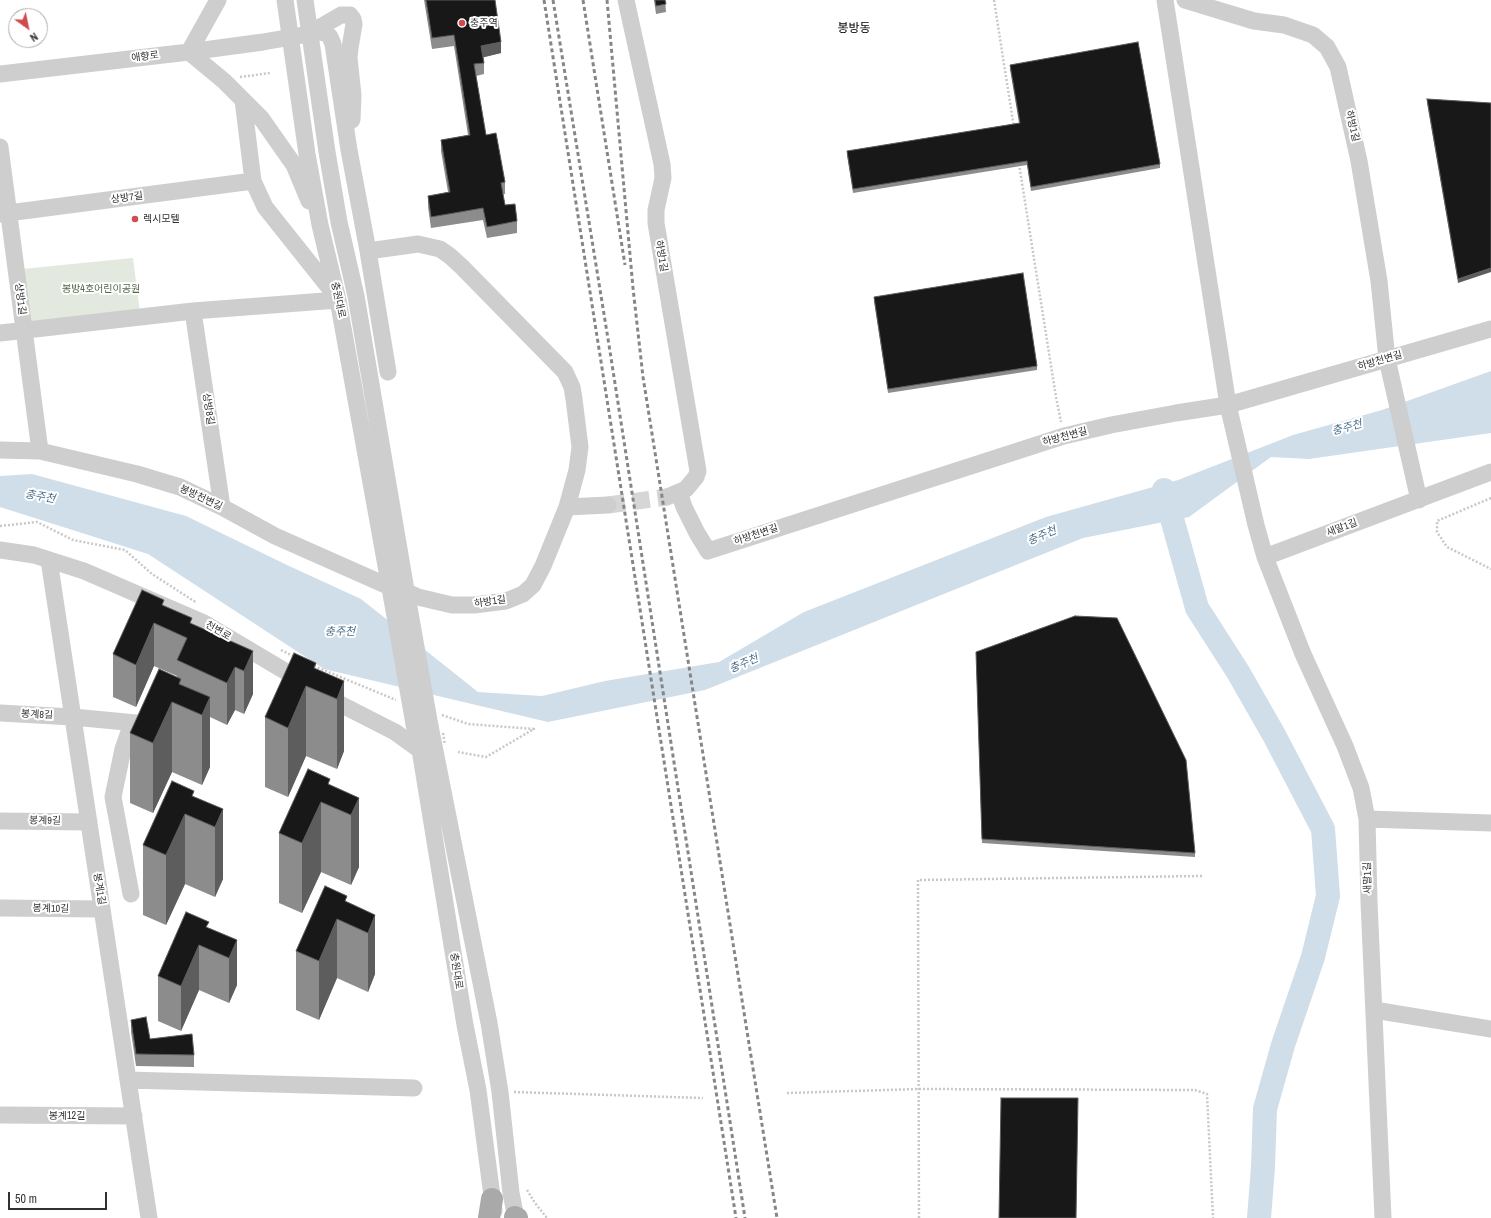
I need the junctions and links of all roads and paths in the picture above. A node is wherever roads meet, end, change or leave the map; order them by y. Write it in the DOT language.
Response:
graph roads {
  1 [pos="285,0"];
  2 [pos="305,0"];
  3 [pos="626,0"];
  4 [pos="994,0"];
  5 [pos="1165,0"];
  6 [pos="1185,0"];
  7 [pos="214,3"];
  8 [pos="309,33"];
  9 [pos="290,37"];
  10 [pos="189,52"];
  11 [pos="270,73"];
  12 [pos="0,74"];
  13 [pos="236,78"];
  14 [pos="243,100"];
  15 [pos="1014,132"];
  16 [pos="0,147"];
  17 [pos="349,150"];
  18 [pos="1019,164"];
  19 [pos="253,181"];
  20 [pos="5,213"];
  21 [pos="320,225"];
  22 [pos="368,251"];
  23 [pos="338,300"];
  24 [pos="194,311"];
  25 [pos="1491,329"];
  26 [pos="24,330"];
  27 [pos="0,333"];
  28 [pos="1387,358"];
  29 [pos="388,372"];
  30 [pos="1228,405"];
  31 [pos="1064,436"];
  32 [pos="0,450"];
  33 [pos="40,451"];
  34 [pos="1491,472"];
  35 [pos="673,494"];
  36 [pos="1491,498"];
  37 [pos="1419,500"];
  38 [pos="608,505"];
  39 [pos="222,507"];
  40 [pos="567,507"];
  41 [pos="0,526"];
  42 [pos="0,550"];
  43 [pos="1265,557"];
  44 [pos="50,560"];
  45 [pos="1491,568"];
  46 [pos="399,594"];
  47 [pos="198,603"];
  48 [pos="277,648"];
  49 [pos="297,658"];
  50 [pos="311,665"];
  51 [pos="400,702"];
  52 [pos="0,712"];
  53 [pos="73,717"];
  54 [pos="427,721"];
  55 [pos="132,723"];
  56 [pos="170,727"];
  57 [pos="420,750"];
  58 [pos="458,752"];
  59 [pos="1368,819"];
  60 [pos="0,821"];
  61 [pos="89,822"];
  62 [pos="1491,823"];
  63 [pos="1202,876"];
  64 [pos="131,894"];
  65 [pos="0,908"];
  66 [pos="102,909"];
  67 [pos="1374,1010"];
  68 [pos="1491,1029"];
  69 [pos="128,1080"];
  70 [pos="414,1088"];
  71 [pos="919,1089"];
  72 [pos="500,1092"];
  73 [pos="787,1093"];
  74 [pos="703,1098"];
  75 [pos="0,1115"];
  76 [pos="134,1116"];
  77 [pos="504,1215"];
  78 [pos="149,1218"];
  79 [pos="919,1218"];
  80 [pos="1213,1218"];
  81 [pos="1383,1218"];
  1 -- 9 [label="street, 충원대로"];
  2 -- 8 [label="street, 충원대로"];
  3 -- 35 [label="street, 하방1길"];
  4 -- 15 [label="path"];
  5 -- 30 [label="street, 새말1길"];
  6 -- 28 [label="street, 하방1길"];
  7 -- 10 [label="street"];
  8 -- 9 [label="street, 애향로"];
  8 -- 17 [label="street"];
  8 -- 17 [label="street"];
  8 -- 46 [label="street, 충원대로"];
  9 -- 10 [label="street, 애향로"];
  9 -- 21 [label="street, 충원대로"];
  10 -- 12 [label="street, 애향로"];
  10 -- 14 [label="street"];
  11 -- 13 [label="path"];
  14 -- 19 [label="street"];
  14 -- 21 [label="street"];
  16 -- 20 [label="street, 상방1길"];
  17 -- 22 [label="street"];
  18 -- 31 [label="path"];
  19 -- 20 [label="street, 상방7길"];
  19 -- 23 [label="street"];
  20 -- 26 [label="street, 상방1길"];
  21 -- 23 [label="street, 충원대로"];
  22 -- 29 [label="street"];
  22 -- 40 [label="street, 하방1길"];
  23 -- 24 [label="street"];
  23 -- 46 [label="street, 충원대로"];
  24 -- 26 [label="street"];
  24 -- 39 [label="street, 상방8길"];
  25 -- 28 [label="street, 하방천변길"];
  26 -- 27 [label="street"];
  26 -- 33 [label="street, 상방1길"];
  28 -- 30 [label="street, 하방천변길"];
  28 -- 37 [label="street, 하방1길"];
  30 -- 31 [label="street, 하방천변길"];
  30 -- 43 [label="street, 새말1길"];
  31 -- 35 [label="street, 하방천변길"];
  32 -- 33 [label="street, 봉방천변길"];
  33 -- 39 [label="street, 봉방천변길"];
  34 -- 37 [label="street, 새말1길"];
  36 -- 45 [label="path"];
  37 -- 43 [label="street, 새말1길"];
  38 -- 40 [label="street"];
  39 -- 46 [label="street, 봉방천변길"];
  40 -- 46 [label="street, 하방1길"];
  41 -- 47 [label="path"];
  42 -- 44 [label="street, 천변로"];
  43 -- 59 [label="street, 새말1길"];
  44 -- 53 [label="street, 봉계1길"];
  44 -- 57 [label="street, 천변로"];
  46 -- 54 [label="street, bridge"];
  48 -- 49 [label="path"];
  50 -- 51 [label="path"];
  52 -- 53 [label="street, 봉계8길"];
  53 -- 55 [label="street, 봉계8길"];
  53 -- 61 [label="street, 봉계1길"];
  54 -- 57 [label="street, 충원대로"];
  54 -- 58 [label="path"];
  54 -- 72 [label="street, 충원대로"];
  55 -- 56 [label="street, 봉계8길"];
  55 -- 64 [label="street"];
  57 -- 77 [label="street, 충원대로"];
  59 -- 62 [label="street"];
  59 -- 67 [label="street, 새말1길"];
  60 -- 61 [label="street, 봉계9길"];
  61 -- 66 [label="street, 봉계1길"];
  63 -- 71 [label="path"];
  65 -- 66 [label="street, 봉계10길"];
  66 -- 69 [label="street, 봉계1길"];
  67 -- 68 [label="street"];
  67 -- 81 [label="street, 새말1길"];
  69 -- 70 [label="street"];
  69 -- 76 [label="street, 봉계1길"];
  71 -- 73 [label="path"];
  71 -- 79 [label="path"];
  71 -- 80 [label="path"];
  72 -- 74 [label="path"];
  72 -- 77 [label="street, 충원대로"];
  75 -- 76 [label="street, 봉계12길"];
  76 -- 78 [label="street, 봉계1길"];
}
